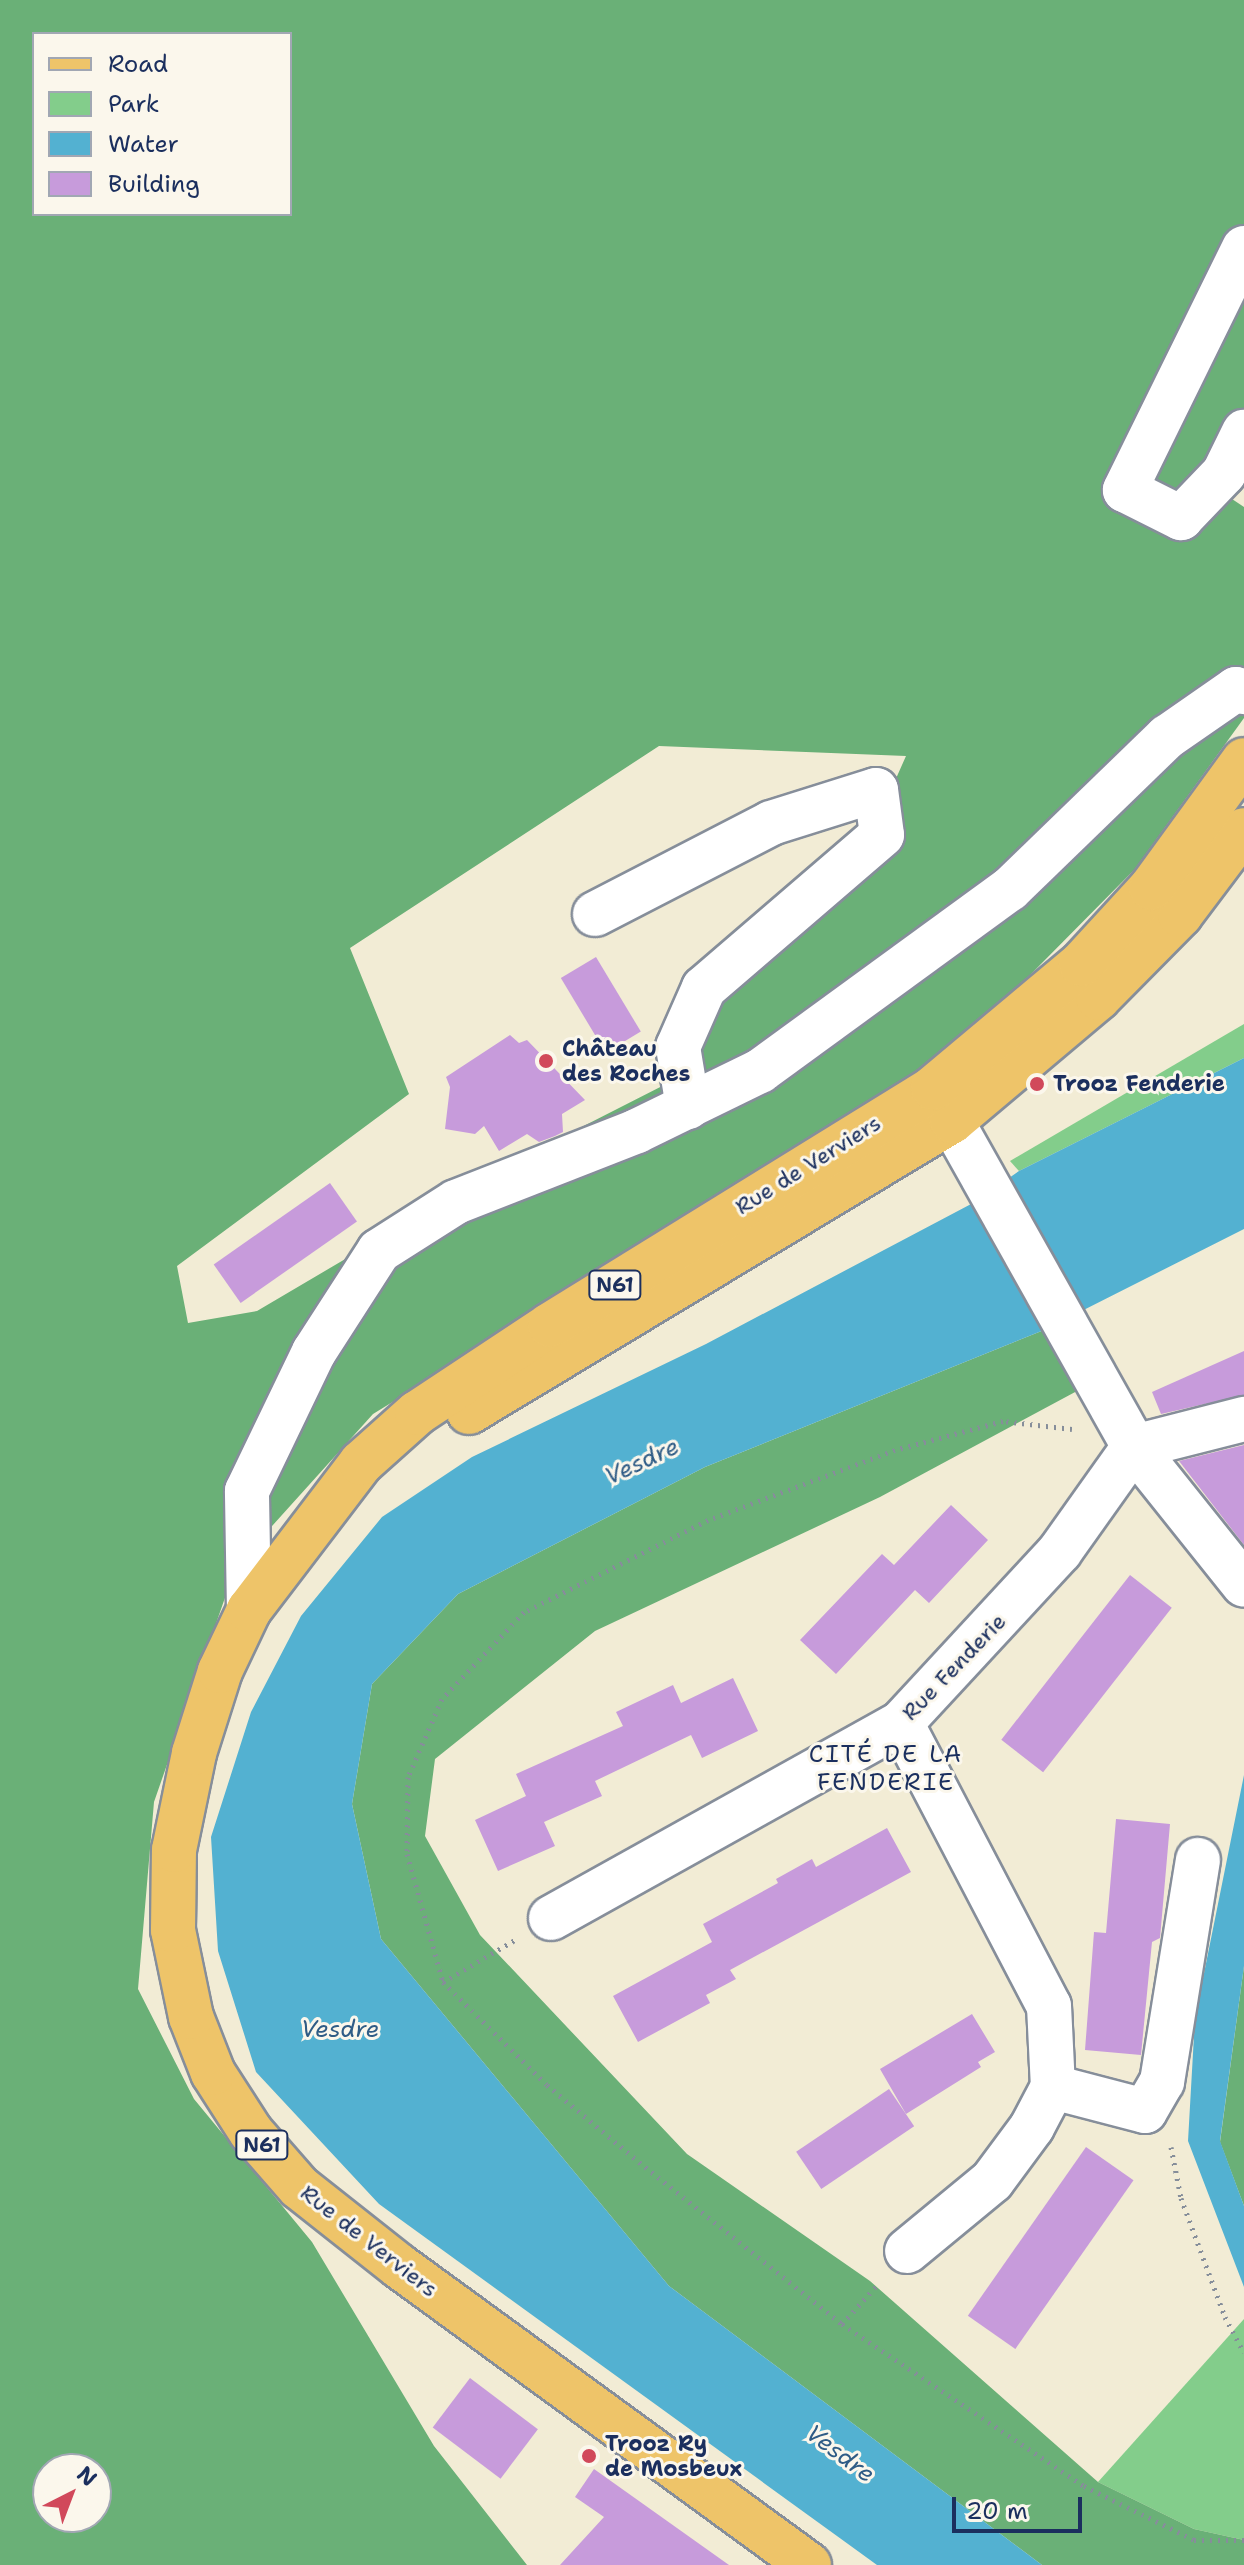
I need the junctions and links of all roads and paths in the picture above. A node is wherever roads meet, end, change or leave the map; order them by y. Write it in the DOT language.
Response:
graph roads {
  1 [pos="1244,248"];
  2 [pos="1244,432"];
  3 [pos="1244,692"];
  4 [pos="1244,760"];
  5 [pos="1244,830"];
  6 [pos="595,914"];
  7 [pos="943,1105"];
  8 [pos="688,1107"];
  9 [pos="1244,1419"];
  10 [pos="1134,1447"];
  11 [pos="1244,1585"];
  12 [pos="249,1610"];
  13 [pos="901,1723"];
  14 [pos="1198,1860"];
  15 [pos="551,1918"];
  16 [pos="443,1982"];
  17 [pos="1053,2087"];
  18 [pos="1145,2111"];
  19 [pos="907,2251"];
  20 [pos="842,2324"];
  21 [pos="1244,2352"];
  22 [pos="1244,2540"];
  23 [pos="809,2565"];
  1 -- 2 [label="street"];
  3 -- 8 [label="street"];
  4 -- 7 [label="main road, Rue de Verviers / N61"];
  5 -- 7 [label="main road, Rue de Verviers / N61"];
  6 -- 8 [label="street"];
  7 -- 10 [label="street"];
  7 -- 12 [label="main road, Rue de Verviers / N61"];
  8 -- 12 [label="street"];
  9 -- 10 [label="street"];
  10 -- 11 [label="street"];
  10 -- 13 [label="street, Rue Fenderie"];
  10 -- 16 [label="path"];
  12 -- 23 [label="main road, Rue de Verviers / N61"];
  13 -- 15 [label="street, Rue Fenderie"];
  13 -- 17 [label="street"];
  14 -- 18 [label="street"];
  15 -- 16 [label="path"];
  16 -- 20 [label="path"];
  17 -- 18 [label="street"];
  17 -- 19 [label="street"];
  18 -- 21 [label="path"];
  19 -- 20 [label="path"];
  20 -- 22 [label="path"];
}
